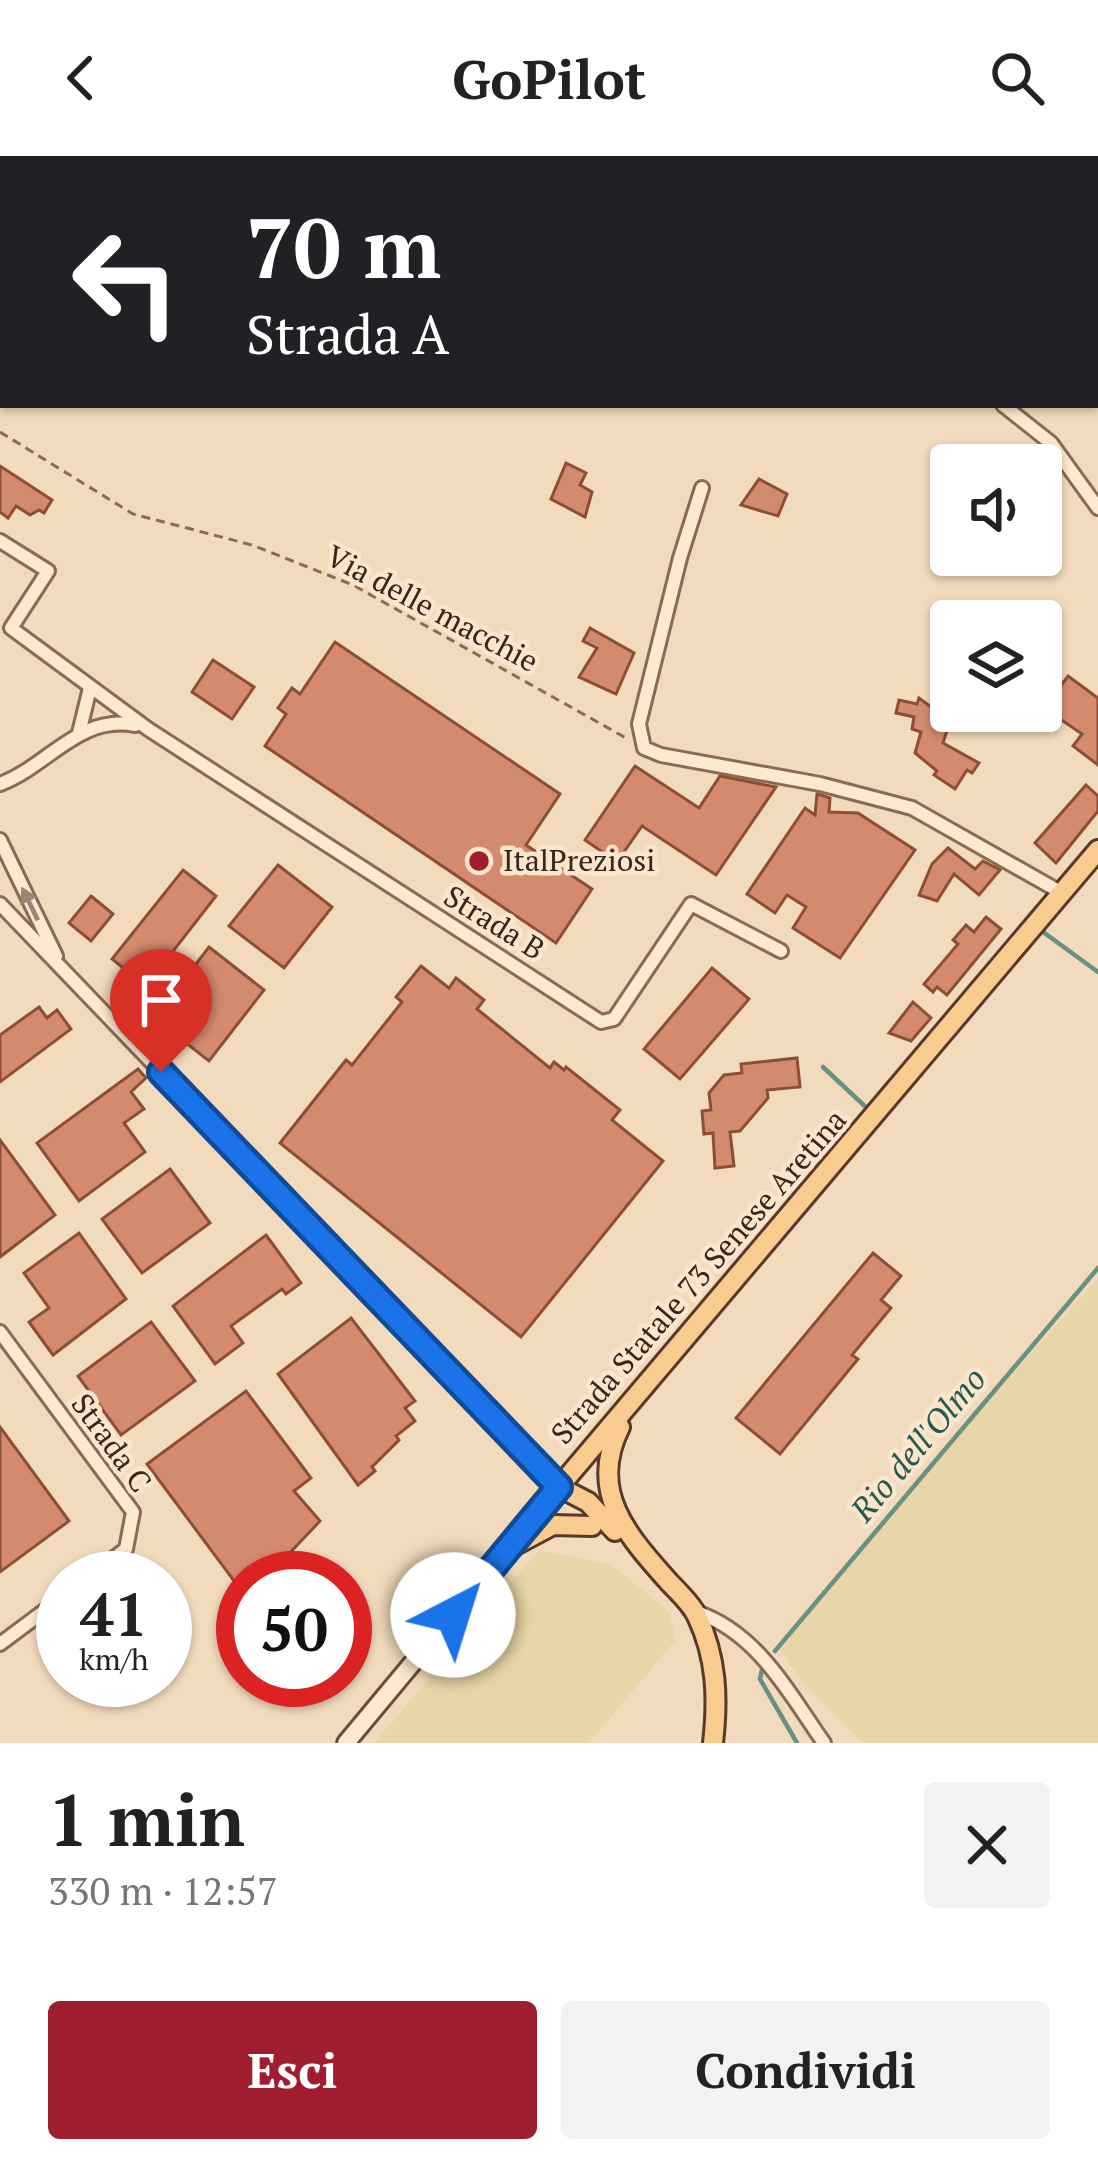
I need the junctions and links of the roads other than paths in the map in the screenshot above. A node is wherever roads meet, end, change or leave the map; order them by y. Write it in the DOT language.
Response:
graph roads {
  1 [pos="1007,408"];
  2 [pos="702,488"];
  3 [pos="1098,508"];
  4 [pos="0,541"];
  5 [pos="90,688"];
  6 [pos="148,729"];
  7 [pos="79,733"];
  8 [pos="4,783"];
  9 [pos="0,797"];
  10 [pos="0,840"];
  11 [pos="1098,850"];
  12 [pos="1062,893"];
  13 [pos="0,904"];
  14 [pos="781,951"];
  15 [pos="61,968"];
  16 [pos="0,1332"];
  17 [pos="652,1378"];
  18 [pos="559,1487"];
  19 [pos="592,1526"];
  20 [pos="623,1541"];
  21 [pos="506,1550"];
  22 [pos="125,1551"];
  23 [pos="658,1570"];
  24 [pos="696,1612"];
  25 [pos="36,1617"];
  26 [pos="0,1644"];
  27 [pos="346,1743"];
  28 [pos="713,1743"];
  29 [pos="824,1743"];
  1 -- 3 [label="street"];
  2 -- 12 [label="street"];
  4 -- 5 [label="street, Strada B"];
  5 -- 6 [label="street, Strada B"];
  5 -- 7 [label="street"];
  6 -- 7 [label="street"];
  6 -- 14 [label="street, Strada B"];
  7 -- 8 [label="street"];
  8 -- 9 [label="street"];
  15 -- 10 [label="street, one-way"];
  11 -- 12 [label="main road, Strada Statale 73 Senese Aretina"];
  12 -- 17 [label="main road, Strada Statale 73 Senese Aretina"];
  13 -- 15 [label="street"];
  15 -- 18 [label="street"];
  16 -- 22 [label="street, Strada C"];
  17 -- 18 [label="main road, Strada Statale 73 Senese Aretina"];
  17 -- 23 [label="main road"];
  18 -- 19 [label="main road"];
  18 -- 20 [label="main road"];
  18 -- 21 [label="main road, Strada Statale 73 Senese Aretina"];
  19 -- 20 [label="main road"];
  19 -- 21 [label="main road"];
  20 -- 23 [label="main road"];
  21 -- 27 [label="main road, Strada Statale 73 Senese Aretina"];
  23 -- 24 [label="main road"];
  24 -- 28 [label="main road"];
  24 -- 29 [label="street"];
  25 -- 26 [label="street"];
}
